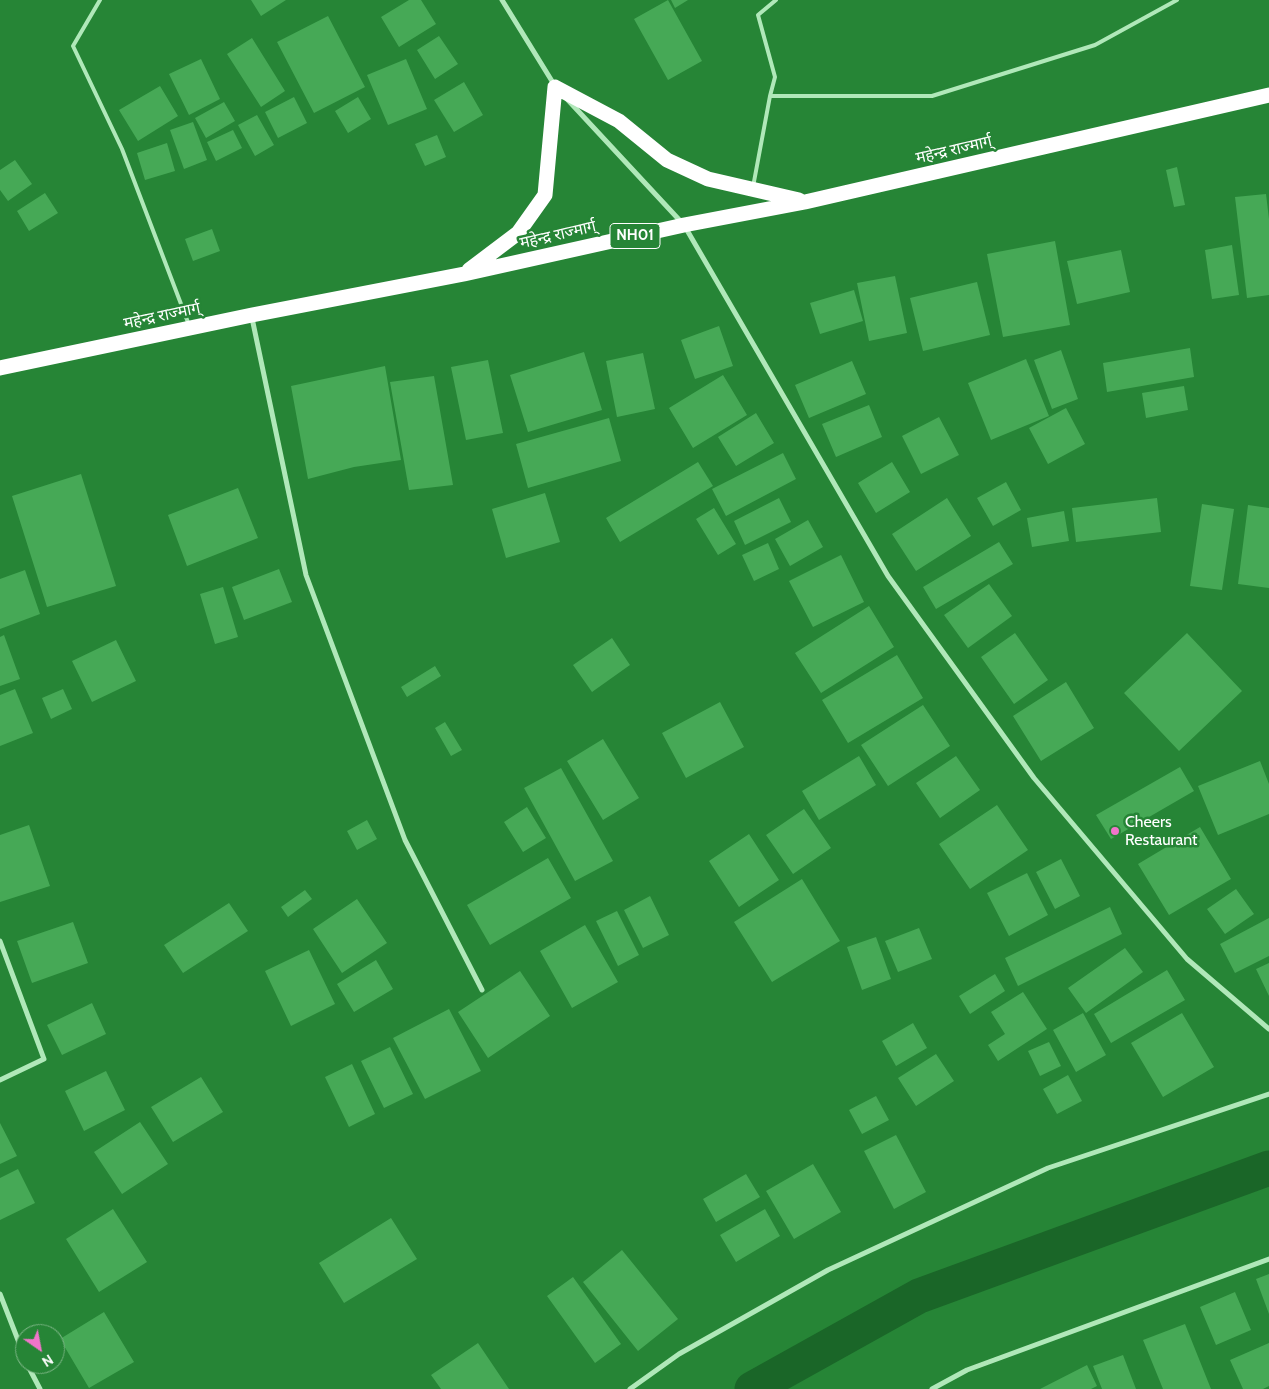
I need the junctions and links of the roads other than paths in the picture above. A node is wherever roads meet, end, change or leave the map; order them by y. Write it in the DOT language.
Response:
graph roads {
  1 [pos="100,0"];
  2 [pos="502,0"];
  3 [pos="776,0"];
  4 [pos="1177,0"];
  5 [pos="555,87"];
  6 [pos="770,96"];
  7 [pos="1269,96"];
  8 [pos="752,189"];
  9 [pos="805,202"];
  10 [pos="684,225"];
  11 [pos="464,274"];
  12 [pos="252,315"];
  13 [pos="190,329"];
  14 [pos="0,368"];
  15 [pos="0,940"];
  16 [pos="482,990"];
  17 [pos="1269,1029"];
  18 [pos="0,1080"];
  19 [pos="1269,1094"];
  20 [pos="1269,1259"];
  21 [pos="0,1294"];
  22 [pos="15,1332"];
  23 [pos="32,1374"];
  24 [pos="40,1389"];
  25 [pos="630,1389"];
  26 [pos="932,1389"];
  1 -- 13 [label="lane"];
  2 -- 5 [label="street"];
  3 -- 6 [label="lane"];
  4 -- 6 [label="lane"];
  5 -- 8 [label="highway"];
  5 -- 10 [label="street"];
  5 -- 11 [label="highway"];
  6 -- 8 [label="lane"];
  7 -- 9 [label="highway, महेन्द्र राज्मार्ग् / NH01"];
  8 -- 9 [label="highway"];
  9 -- 10 [label="highway, महेन्द्र राज्मार्ग् / NH01"];
  10 -- 11 [label="highway, महेन्द्र राज्मार्ग् / NH01"];
  10 -- 17 [label="street"];
  11 -- 12 [label="highway, महेन्द्र राज्मार्ग् / NH01"];
  12 -- 13 [label="highway, महेन्द्र राज्मार्ग् / NH01"];
  12 -- 16 [label="street"];
  13 -- 14 [label="highway, महेन्द्र राज्मार्ग् / NH01"];
  15 -- 18 [label="street"];
  19 -- 25 [label="street"];
  20 -- 26 [label="street"];
  21 -- 22 [label="street"];
  23 -- 24 [label="street"];
}
